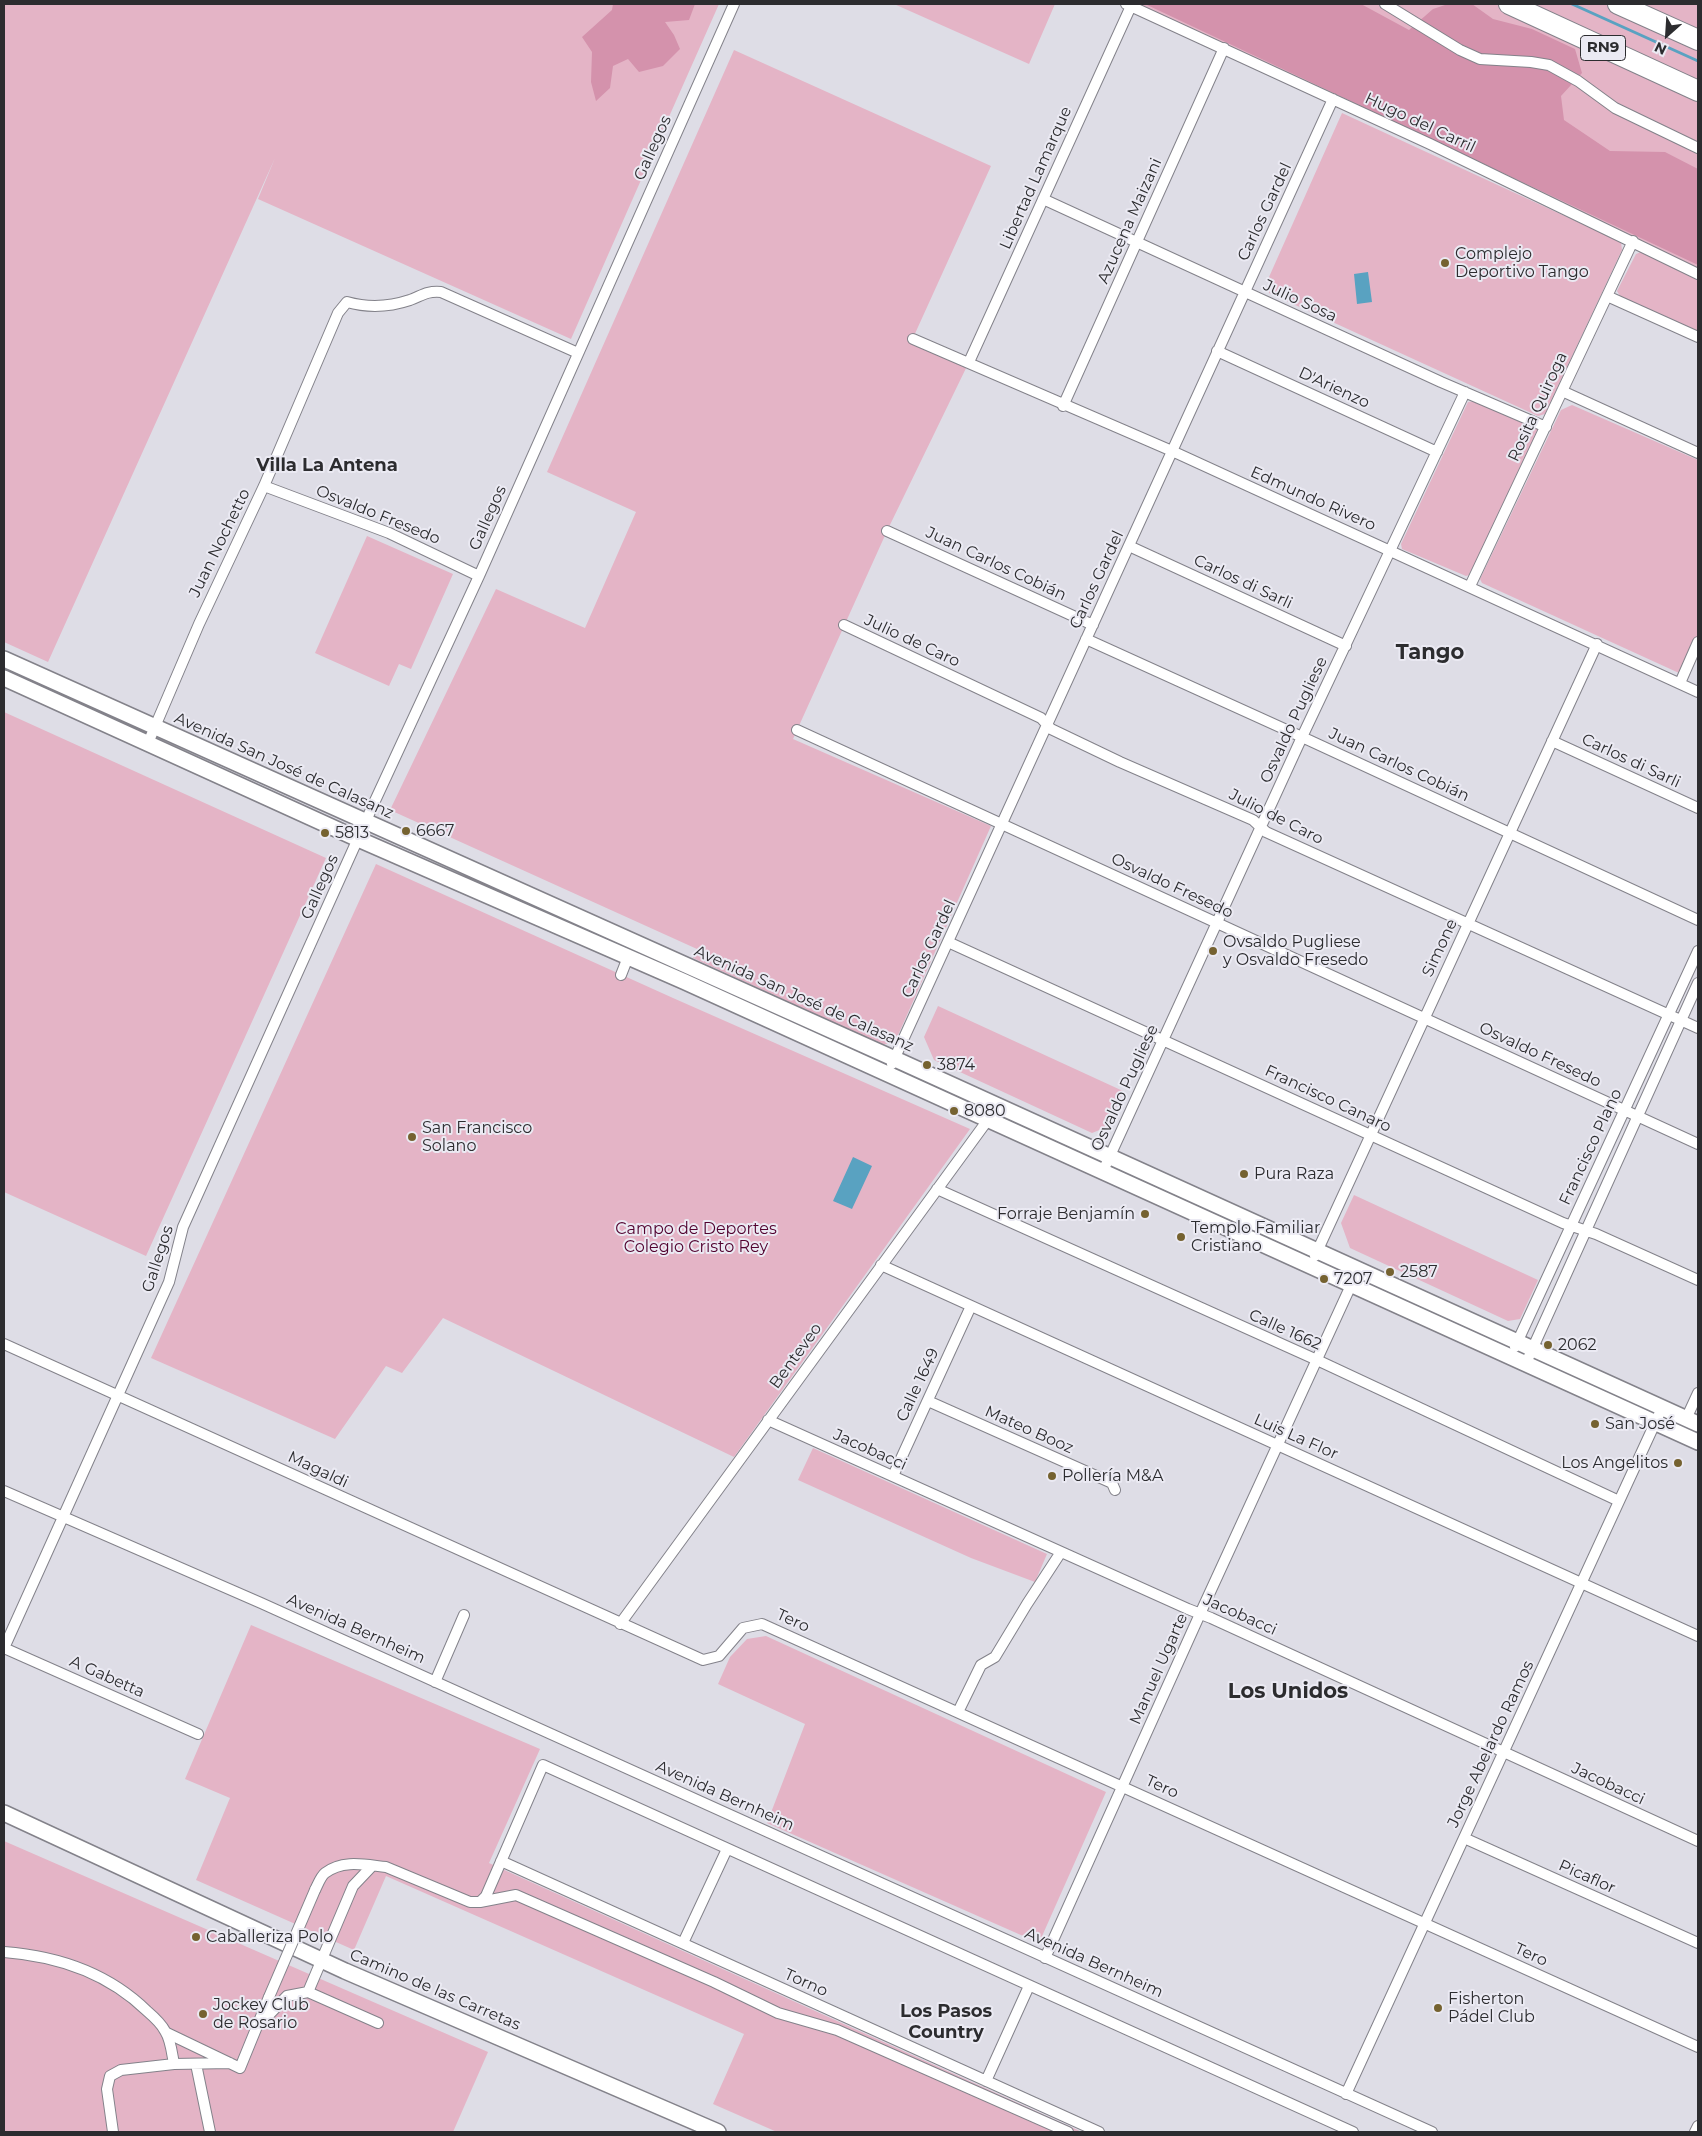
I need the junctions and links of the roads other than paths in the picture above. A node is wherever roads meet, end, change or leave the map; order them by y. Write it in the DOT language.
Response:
graph roads {
  1 [pos="734,4"];
  2 [pos="1385,4"];
  3 [pos="1509,4"];
  4 [pos="1618,4"];
  5 [pos="1129,5"];
  6 [pos="1698,40"];
  7 [pos="1224,48"];
  8 [pos="1698,91"];
  9 [pos="1332,98"];
  10 [pos="1698,148"];
  11 [pos="1043,199"];
  12 [pos="1633,241"];
  13 [pos="1137,242"];
  14 [pos="1698,274"];
  15 [pos="1244,292"];
  16 [pos="1607,296"];
  17 [pos="1698,336"];
  18 [pos="913,339"];
  19 [pos="1218,351"];
  20 [pos="578,353"];
  21 [pos="969,362"];
  22 [pos="1562,391"];
  23 [pos="1465,392"];
  24 [pos="1063,406"];
  25 [pos="1546,427"];
  26 [pos="1172,451"];
  27 [pos="1437,452"];
  28 [pos="1698,453"];
  29 [pos="264,486"];
  30 [pos="887,531"];
  31 [pos="1129,546"];
  32 [pos="1391,551"];
  33 [pos="479,576"];
  34 [pos="1470,586"];
  35 [pos="844,625"];
  36 [pos="1092,625"];
  37 [pos="1086,639"];
  38 [pos="1698,642"];
  39 [pos="1597,644"];
  40 [pos="1346,646"];
  41 [pos="4,659"];
  42 [pos="4,678"];
  43 [pos="1680,683"];
  44 [pos="1698,692"];
  45 [pos="1047,724"];
  46 [pos="154,727"];
  47 [pos="797,730"];
  48 [pos="1302,736"];
  49 [pos="1552,741"];
  50 [pos="148,743"];
  51 [pos="1698,808"];
  52 [pos="366,822"];
  53 [pos="1002,824"];
  54 [pos="1261,827"];
  55 [pos="1509,833"];
  56 [pos="358,839"];
  57 [pos="1698,920"];
  58 [pos="1468,923"];
  59 [pos="1218,924"];
  60 [pos="948,942"];
  61 [pos="1698,951"];
  62 [pos="628,957"];
  63 [pos="621,975"];
  64 [pos="1698,983"];
  65 [pos="1669,1014"];
  66 [pos="1424,1018"];
  67 [pos="1681,1020"];
  68 [pos="1698,1028"];
  69 [pos="1163,1041"];
  70 [pos="895,1058"];
  71 [pos="888,1074"];
  72 [pos="998,1106"];
  73 [pos="1624,1111"];
  74 [pos="1638,1117"];
  75 [pos="988,1119"];
  76 [pos="1370,1135"];
  77 [pos="1698,1144"];
  78 [pos="1110,1156"];
  79 [pos="1103,1171"];
  80 [pos="937,1189"];
  81 [pos="1571,1226"];
  82 [pos="1586,1231"];
  83 [pos="1317,1251"];
  84 [pos="881,1265"];
  85 [pos="1310,1265"];
  86 [pos="1358,1270"];
  87 [pos="1698,1280"];
  88 [pos="1352,1284"];
  89 [pos="971,1306"];
  90 [pos="1517,1342"];
  91 [pos="4,1344"];
  92 [pos="1511,1356"];
  93 [pos="1529,1356"];
  94 [pos="1317,1360"];
  95 [pos="1698,1393"];
  96 [pos="118,1395"];
  97 [pos="928,1401"];
  98 [pos="1662,1408"];
  99 [pos="768,1420"];
  100 [pos="1656,1422"];
  101 [pos="1692,1422"];
  102 [pos="1698,1442"];
  103 [pos="1278,1446"];
  104 [pos="893,1476"];
  105 [pos="1115,1490"];
  106 [pos="4,1491"];
  107 [pos="1619,1501"];
  108 [pos="63,1516"];
  109 [pos="1062,1552"];
  110 [pos="1581,1583"];
  111 [pos="1200,1614"];
  112 [pos="464,1615"];
  113 [pos="620,1624"];
  114 [pos="1698,1636"];
  115 [pos="4,1648"];
  116 [pos="435,1682"];
  117 [pos="958,1712"];
  118 [pos="198,1734"];
  119 [pos="1504,1752"];
  120 [pos="1124,1786"];
  121 [pos="4,1813"];
  122 [pos="1464,1838"];
  123 [pos="1698,1841"];
  124 [pos="727,1848"];
  125 [pos="501,1861"];
  126 [pos="372,1866"];
  127 [pos="480,1902"];
  128 [pos="1425,1923"];
  129 [pos="683,1943"];
  130 [pos="1698,1944"];
  131 [pos="4,1952"];
  132 [pos="1045,1958"];
  133 [pos="322,1960"];
  134 [pos="1029,1986"];
  135 [pos="308,1992"];
  136 [pos="268,2010"];
  137 [pos="378,2023"];
  138 [pos="167,2033"];
  139 [pos="1698,2047"];
  140 [pos="230,2063"];
  141 [pos="174,2064"];
  142 [pos="196,2064"];
  143 [pos="986,2081"];
  144 [pos="1346,2094"];
  145 [pos="1698,2126"];
  146 [pos="1334,2128"];
  147 [pos="113,2132"];
  148 [pos="210,2132"];
  149 [pos="718,2132"];
  150 [pos="1068,2132"];
  151 [pos="1100,2132"];
  152 [pos="1353,2132"];
  153 [pos="1432,2132"];
  154 [pos="1696,2132"];
  1 -- 20 [label="street, Gallegos"];
  2 -- 10 [label="street"];
  3 -- 8 [label="highway, RN9"];
  4 -- 6 [label="highway"];
  5 -- 7 [label="street, Hugo del Carril"];
  5 -- 11 [label="street, Libertad Lamarque"];
  7 -- 9 [label="street, Hugo del Carril"];
  7 -- 13 [label="street, Azucena Maizani"];
  9 -- 12 [label="street, Hugo del Carril"];
  9 -- 15 [label="street, Carlos Gardel"];
  11 -- 13 [label="street, Julio Sosa"];
  11 -- 21 [label="street, Libertad Lamarque"];
  12 -- 14 [label="street, Hugo del Carril"];
  12 -- 16 [label="street, Rosita Quiroga"];
  13 -- 15 [label="street, Julio Sosa"];
  13 -- 24 [label="street, Azucena Maizani"];
  15 -- 19 [label="street, Carlos Gardel"];
  15 -- 23 [label="street, Julio Sosa"];
  16 -- 17 [label="street"];
  16 -- 22 [label="street, Rosita Quiroga"];
  18 -- 21 [label="street, Edmundo Rivero"];
  19 -- 26 [label="street, Carlos Gardel"];
  19 -- 27 [label="street, D'Arienzo"];
  20 -- 29 [label="street, Juan Nochetto"];
  20 -- 33 [label="street, Gallegos"];
  21 -- 24 [label="street, Edmundo Rivero"];
  22 -- 25 [label="street, Rosita Quiroga"];
  22 -- 28 [label="street"];
  23 -- 25 [label="street, Julio Sosa"];
  23 -- 27 [label="street, Osvaldo Pugliese"];
  24 -- 26 [label="street, Edmundo Rivero"];
  25 -- 34 [label="street, Rosita Quiroga"];
  26 -- 31 [label="street, Carlos Gardel"];
  26 -- 32 [label="street, Edmundo Rivero"];
  27 -- 32 [label="street, Osvaldo Pugliese"];
  29 -- 33 [label="street, Osvaldo Fresedo"];
  29 -- 46 [label="street, Juan Nochetto"];
  30 -- 36 [label="street, Juan Carlos Cobián"];
  31 -- 36 [label="street, Carlos Gardel"];
  31 -- 40 [label="street, Carlos di Sarli"];
  32 -- 34 [label="street, Edmundo Rivero"];
  32 -- 40 [label="street, Osvaldo Pugliese"];
  33 -- 52 [label="street, Gallegos"];
  34 -- 39 [label="street, Edmundo Rivero"];
  35 -- 45 [label="street, Julio de Caro"];
  36 -- 37 [label="street, Carlos Gardel"];
  37 -- 45 [label="street, Carlos Gardel"];
  37 -- 48 [label="street, Juan Carlos Cobián"];
  38 -- 43 [label="street"];
  39 -- 43 [label="street, Edmundo Rivero"];
  39 -- 49 [label="street, Simone"];
  40 -- 48 [label="street, Osvaldo Pugliese"];
  41 -- 46 [label="main road, Avenida San José de Calasanz"];
  42 -- 50 [label="main road, Avenida San José de Calasanz"];
  43 -- 44 [label="street, Edmundo Rivero"];
  45 -- 53 [label="street, Carlos Gardel"];
  45 -- 54 [label="street, Julio de Caro"];
  46 -- 50 [label="street, Juan Nochetto"];
  46 -- 52 [label="main road, Avenida San José de Calasanz"];
  47 -- 53 [label="street, Osvaldo Fresedo"];
  48 -- 54 [label="street, Osvaldo Pugliese"];
  48 -- 55 [label="street, Juan Carlos Cobián"];
  49 -- 51 [label="street, Carlos di Sarli"];
  49 -- 55 [label="street, Simone"];
  50 -- 56 [label="main road, Avenida San José de Calasanz"];
  52 -- 56 [label="street, Gallegos"];
  52 -- 70 [label="main road, Avenida San José de Calasanz"];
  53 -- 59 [label="street, Osvaldo Fresedo"];
  53 -- 60 [label="street, Carlos Gardel"];
  54 -- 58 [label="street, Julio de Caro"];
  54 -- 59 [label="street, Osvaldo Pugliese"];
  55 -- 57 [label="street, Juan Carlos Cobián"];
  55 -- 58 [label="street, Simone"];
  56 -- 62 [label="main road, Avenida San José de Calasanz"];
  56 -- 96 [label="street, Gallegos"];
  58 -- 65 [label="street, Julio de Caro"];
  58 -- 66 [label="street, Simone"];
  59 -- 66 [label="street, Osvaldo Fresedo"];
  59 -- 69 [label="street, Osvaldo Pugliese"];
  60 -- 69 [label="street, Francisco Canaro"];
  60 -- 70 [label="street, Carlos Gardel"];
  61 -- 65 [label="street, Francisco Plano"];
  62 -- 63 [label="street"];
  62 -- 71 [label="main road, Avenida San José de Calasanz"];
  64 -- 67 [label="street, Francisco Plano"];
  65 -- 67 [label="street, Julio de Caro"];
  65 -- 73 [label="street, Francisco Plano"];
  66 -- 73 [label="street, Osvaldo Fresedo"];
  66 -- 76 [label="street, Simone"];
  67 -- 68 [label="street, Julio de Caro"];
  67 -- 74 [label="street, Francisco Plano"];
  69 -- 76 [label="street, Francisco Canaro"];
  69 -- 78 [label="street, Osvaldo Pugliese"];
  70 -- 71 [label="street, Carlos Gardel"];
  70 -- 72 [label="main road, Avenida San José de Calasanz"];
  71 -- 75 [label="main road, Avenida San José de Calasanz"];
  72 -- 75 [label="street, Benteveo"];
  72 -- 78 [label="main road, Avenida San José de Calasanz"];
  73 -- 74 [label="street, Osvaldo Fresedo"];
  73 -- 81 [label="street, Francisco Plano"];
  74 -- 77 [label="street, Osvaldo Fresedo"];
  74 -- 82 [label="street, Francisco Plano"];
  75 -- 79 [label="main road, Avenida San José de Calasanz"];
  75 -- 80 [label="street, Benteveo"];
  76 -- 81 [label="street, Francisco Canaro"];
  76 -- 83 [label="street, Simone"];
  78 -- 79 [label="street, Osvaldo Pugliese"];
  78 -- 83 [label="main road, Avenida San José de Calasanz"];
  79 -- 85 [label="main road, Avenida San José de Calasanz"];
  80 -- 84 [label="street, Benteveo"];
  80 -- 94 [label="street, Calle 1662"];
  81 -- 82 [label="street, Francisco Canaro"];
  81 -- 90 [label="street, Francisco Plano"];
  82 -- 87 [label="street, Francisco Canaro"];
  82 -- 93 [label="street, Francisco Plano"];
  83 -- 85 [label="street, Simone"];
  83 -- 86 [label="main road, Avenida San José de Calasanz"];
  84 -- 89 [label="street, Luis La Flor"];
  84 -- 99 [label="street, Benteveo"];
  85 -- 88 [label="main road, Avenida San José de Calasanz"];
  86 -- 88 [label="street, Manuel Ugarte"];
  86 -- 90 [label="main road, Avenida San José de Calasanz"];
  88 -- 92 [label="main road, Avenida San José de Calasanz"];
  88 -- 94 [label="street, Manuel Ugarte"];
  89 -- 97 [label="street, Calle 1649"];
  89 -- 103 [label="street, Luis La Flor"];
  90 -- 92 [label="street, Francisco Plano"];
  90 -- 93 [label="main road, Avenida San José de Calasanz"];
  91 -- 96 [label="street, Magaldi"];
  92 -- 93 [label="main road, Avenida San José de Calasanz"];
  93 -- 98 [label="main road, Avenida San José de Calasanz"];
  93 -- 100 [label="main road, Avenida San José de Calasanz"];
  94 -- 103 [label="street, Manuel Ugarte"];
  94 -- 107 [label="street, Calle 1662"];
  95 -- 101 [label="street"];
  96 -- 108 [label="street, Gallegos"];
  96 -- 113 [label="street, Magaldi"];
  97 -- 104 [label="street, Calle 1649"];
  97 -- 105 [label="street, Mateo Booz"];
  98 -- 100 [label="street, Jorge Abelardo Ramos"];
  98 -- 101 [label="main road, Avenida San José de Calasanz"];
  99 -- 104 [label="street, Jacobacci"];
  99 -- 113 [label="street, Benteveo"];
  100 -- 102 [label="main road, Avenida San José de Calasanz"];
  100 -- 107 [label="street, Jorge Abelardo Ramos"];
  103 -- 110 [label="street, Luis La Flor"];
  103 -- 111 [label="street, Manuel Ugarte"];
  104 -- 109 [label="street, Jacobacci"];
  106 -- 108 [label="street, Avenida Bernheim"];
  107 -- 110 [label="street, Jorge Abelardo Ramos"];
  108 -- 115 [label="street, Gallegos"];
  108 -- 116 [label="street, Avenida Bernheim"];
  109 -- 111 [label="street, Jacobacci"];
  109 -- 117 [label="street"];
  110 -- 114 [label="street, Luis La Flor"];
  110 -- 119 [label="street, Jorge Abelardo Ramos"];
  111 -- 119 [label="street, Jacobacci"];
  111 -- 120 [label="street, Manuel Ugarte"];
  112 -- 116 [label="street"];
  113 -- 117 [label="street, Tero"];
  115 -- 118 [label="street, A Gabetta"];
  116 -- 132 [label="street, Avenida Bernheim"];
  117 -- 120 [label="street, Tero"];
  119 -- 122 [label="street, Jorge Abelardo Ramos"];
  119 -- 123 [label="street, Jacobacci"];
  120 -- 128 [label="street, Tero"];
  120 -- 132 [label="street, Manuel Ugarte"];
  121 -- 133 [label="main road, Camino de las Carretas"];
  122 -- 128 [label="street, Jorge Abelardo Ramos"];
  122 -- 130 [label="street, Picaflor"];
  124 -- 125 [label="street"];
  124 -- 129 [label="street"];
  124 -- 134 [label="street"];
  125 -- 127 [label="street"];
  125 -- 129 [label="street, Torno"];
  126 -- 127 [label="street"];
  126 -- 133 [label="street"];
  126 -- 136 [label="street, bridge"];
  127 -- 150 [label="street"];
  128 -- 139 [label="street, Tero"];
  128 -- 144 [label="street, Jorge Abelardo Ramos"];
  129 -- 143 [label="street, Torno"];
  131 -- 138 [label="street"];
  132 -- 144 [label="street, Avenida Bernheim"];
  133 -- 135 [label="street"];
  133 -- 149 [label="main road, Camino de las Carretas"];
  134 -- 143 [label="street"];
  134 -- 146 [label="street"];
  135 -- 136 [label="street"];
  135 -- 137 [label="street"];
  136 -- 140 [label="street"];
  138 -- 140 [label="street"];
  138 -- 141 [label="street"];
  140 -- 142 [label="street"];
  141 -- 142 [label="street"];
  141 -- 147 [label="street"];
  142 -- 148 [label="street"];
  143 -- 151 [label="street, Torno"];
  144 -- 153 [label="street, Avenida Bernheim"];
  145 -- 154 [label="street"];
  146 -- 152 [label="street"];
}
